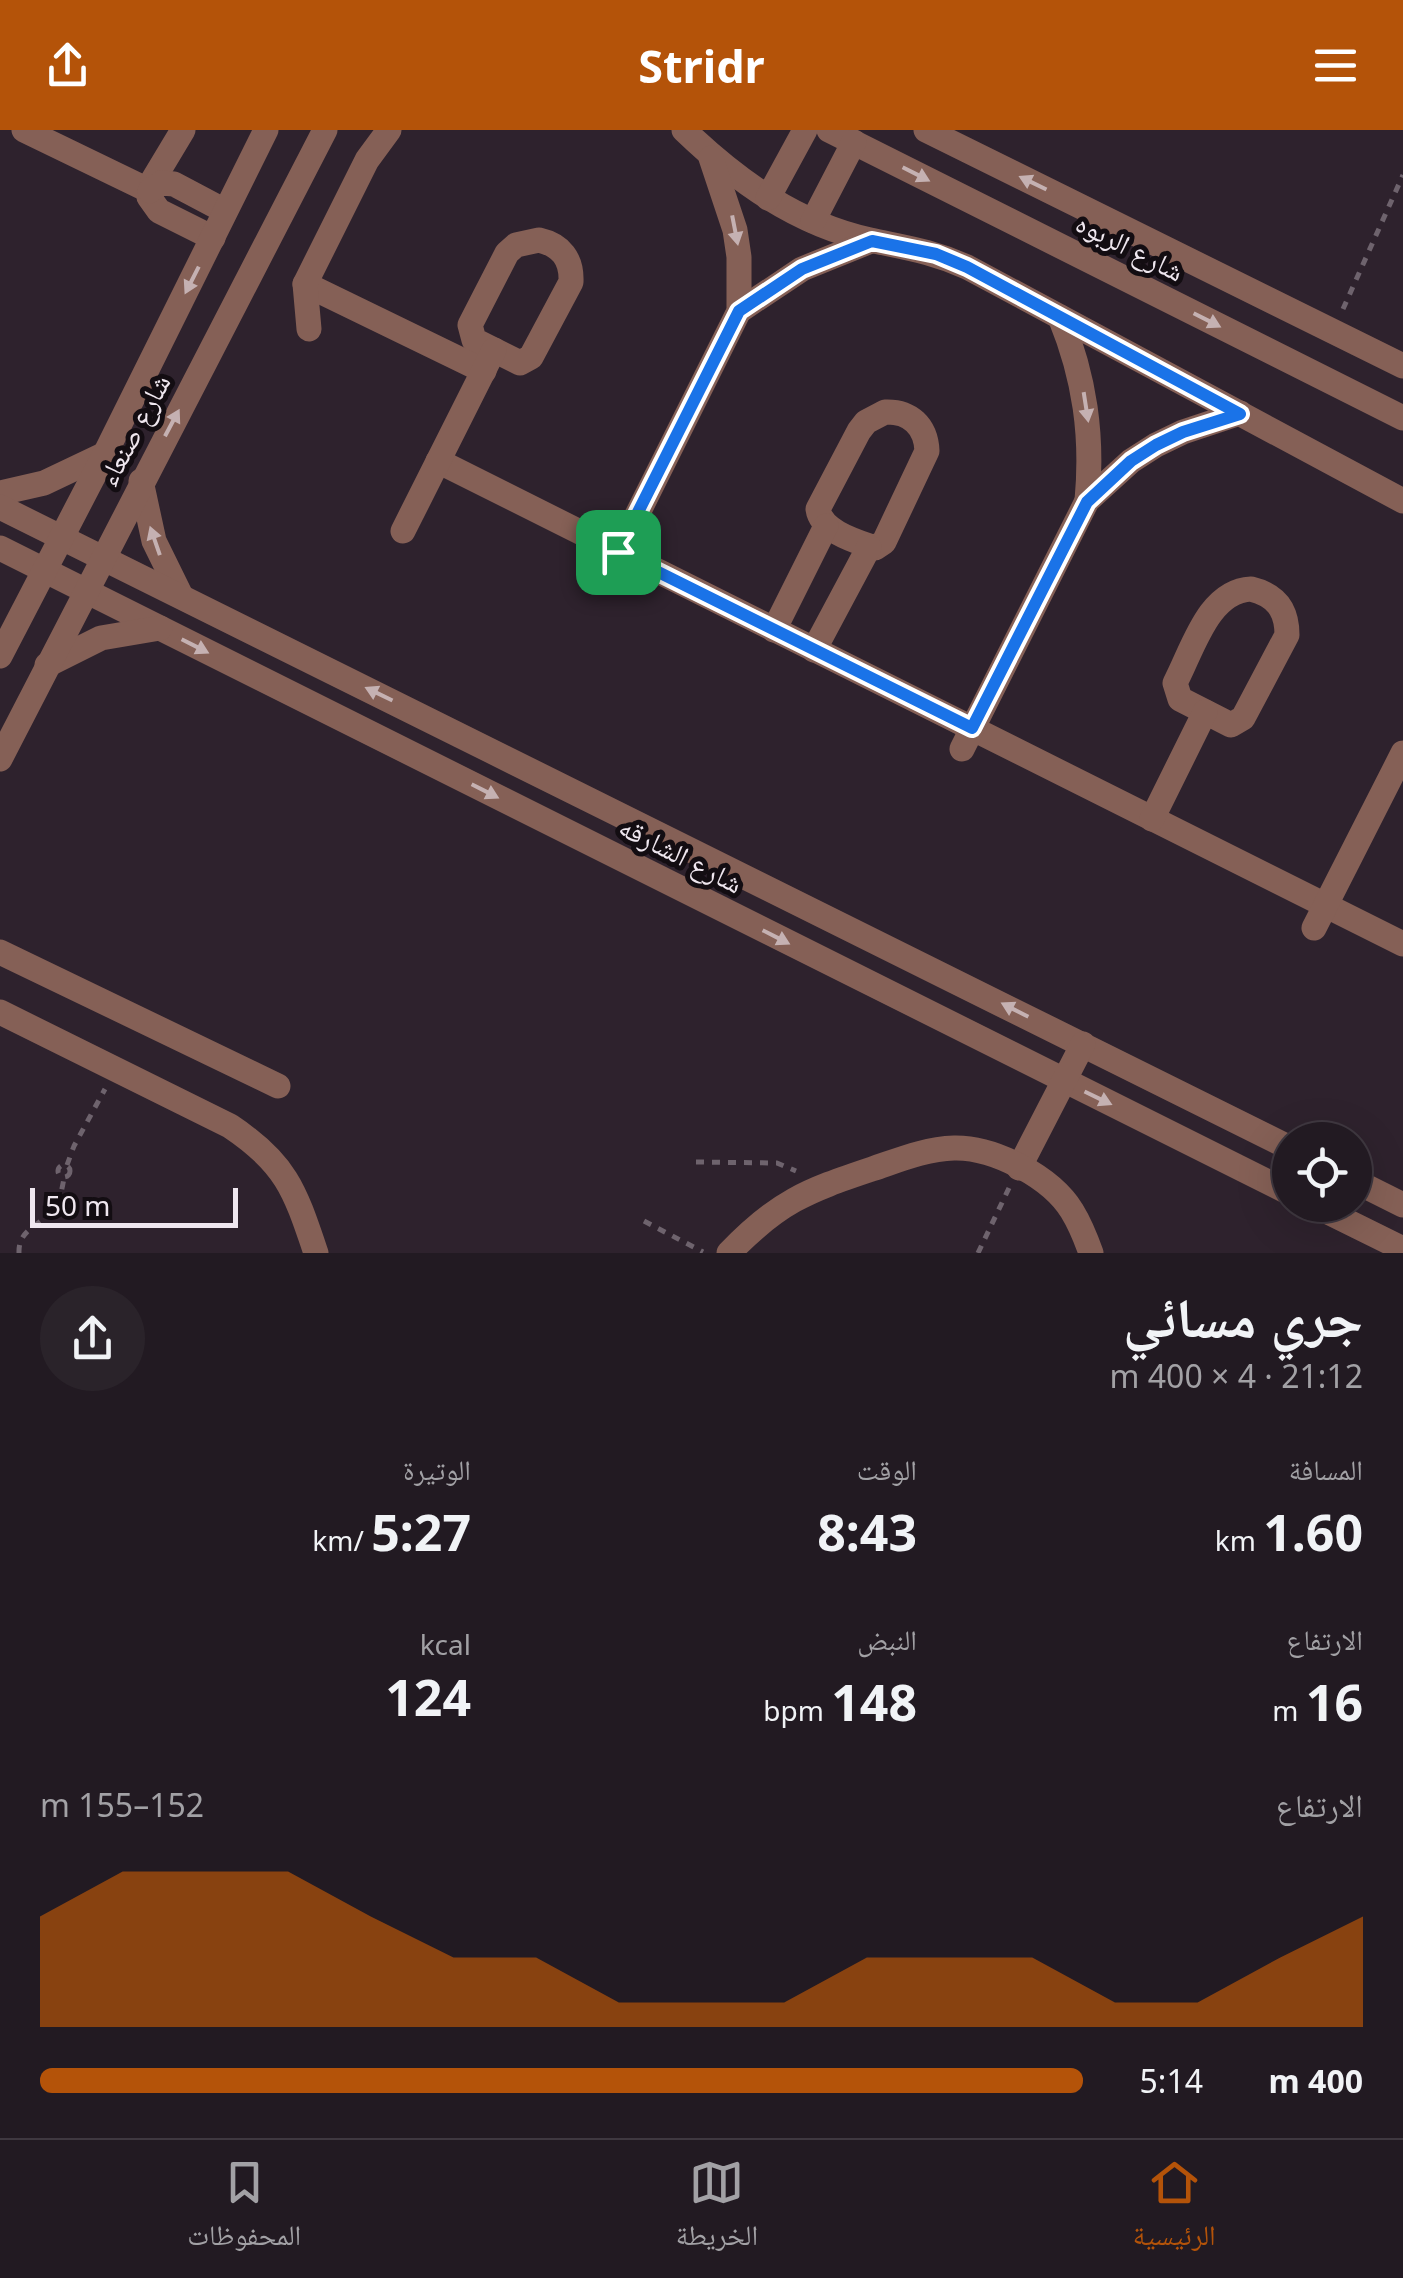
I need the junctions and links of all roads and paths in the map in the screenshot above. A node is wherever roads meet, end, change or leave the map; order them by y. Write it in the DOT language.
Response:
graph roads {
  1 [pos="24,130"];
  2 [pos="182,130"];
  3 [pos="266,130"];
  4 [pos="325,130"];
  5 [pos="389,130"];
  6 [pos="684,130"];
  7 [pos="805,130"];
  8 [pos="829,130"];
  9 [pos="926,130"];
  10 [pos="854,142"];
  11 [pos="708,154"];
  12 [pos="997,165"];
  13 [pos="1403,175"];
  14 [pos="150,192"];
  15 [pos="768,198"];
  16 [pos="977,204"];
  17 [pos="225,211"];
  18 [pos="813,221"];
  19 [pos="212,238"];
  20 [pos="872,241"];
  21 [pos="305,284"];
  22 [pos="739,311"];
  23 [pos="1060,316"];
  24 [pos="309,329"];
  25 [pos="1333,331"];
  26 [pos="489,360"];
  27 [pos="1396,363"];
  28 [pos="1370,401"];
  29 [pos="1240,414"];
  30 [pos="1403,418"];
  31 [pos="105,454"];
  32 [pos="438,462"];
  33 [pos="141,481"];
  34 [pos="0,493"];
  35 [pos="1403,501"];
  36 [pos="1087,502"];
  37 [pos="0,507"];
  38 [pos="826,526"];
  39 [pos="403,530"];
  40 [pos="62,538"];
  41 [pos="869,546"];
  42 [pos="0,548"];
  43 [pos="618,552"];
  44 [pos="102,557"];
  45 [pos="45,571"];
  46 [pos="604,581"];
  47 [pos="84,590"];
  48 [pos="181,596"];
  49 [pos="0,604"];
  50 [pos="160,628"];
  51 [pos="774,630"];
  52 [pos="3,649"];
  53 [pos="814,650"];
  54 [pos="47,665"];
  55 [pos="1206,712"];
  56 [pos="967,739"];
  57 [pos="1403,753"];
  58 [pos="0,759"];
  59 [pos="1152,818"];
  60 [pos="693,848"];
  61 [pos="673,885"];
  62 [pos="1320,917"];
  63 [pos="1403,944"];
  64 [pos="0,952"];
  65 [pos="0,1012"];
  66 [pos="1083,1044"];
  67 [pos="116,1069"];
  68 [pos="1064,1081"];
  69 [pos="278,1086"];
  70 [pos="1272,1139"];
  71 [pos="696,1162"];
  72 [pos="1019,1168"];
  73 [pos="1272,1184"];
  74 [pos="810,1190"];
  75 [pos="1372,1190"];
  76 [pos="1403,1205"];
  77 [pos="644,1222"];
  78 [pos="1348,1222"];
  79 [pos="1403,1249"];
  80 [pos="19,1253"];
  81 [pos="316,1253"];
  82 [pos="704,1253"];
  83 [pos="729,1253"];
  84 [pos="978,1253"];
  85 [pos="1091,1253"];
  1 -- 14 [label="street"];
  2 -- 14 [label="street"];
  3 -- 17 [label="street, شارع صنعاء"];
  33 -- 4 [label="street, شارع صنعاء, one-way"];
  5 -- 21 [label="street"];
  6 -- 11 [label="street"];
  7 -- 15 [label="street"];
  8 -- 10 [label="street, شارع الربوه"];
  9 -- 12 [label="street, شارع الربوه"];
  10 -- 16 [label="street, شارع الربوه, one-way"];
  10 -- 18 [label="street"];
  11 -- 15 [label="street"];
  11 -- 22 [label="street, one-way"];
  12 -- 16 [label="street"];
  25 -- 12 [label="street, شارع الربوه, one-way"];
  13 -- 25 [label="path"];
  14 -- 17 [label="street"];
  14 -- 19 [label="street"];
  15 -- 18 [label="street"];
  16 -- 28 [label="street, شارع الربوه, one-way"];
  17 -- 19 [label="street, شارع صنعاء"];
  18 -- 20 [label="street"];
  19 -- 31 [label="street, شارع صنعاء, one-way"];
  20 -- 22 [label="street"];
  20 -- 23 [label="street"];
  21 -- 24 [label="street"];
  21 -- 26 [label="street"];
  22 -- 43 [label="street"];
  23 -- 29 [label="street"];
  23 -- 36 [label="street, one-way"];
  25 -- 27 [label="street, شارع الربوه"];
  26 -- 26 [label="street"];
  26 -- 32 [label="street"];
  27 -- 28 [label="street"];
  28 -- 30 [label="street, شارع الربوه"];
  29 -- 35 [label="street"];
  29 -- 36 [label="street"];
  31 -- 34 [label="street"];
  31 -- 40 [label="street, شارع صنعاء"];
  32 -- 39 [label="street"];
  32 -- 43 [label="street"];
  33 -- 44 [label="street, شارع صنعاء"];
  48 -- 33 [label="street, one-way"];
  36 -- 56 [label="street"];
  37 -- 40 [label="street, شارع الشارقه"];
  38 -- 41 [label="street"];
  38 -- 41 [label="street"];
  38 -- 51 [label="street"];
  40 -- 44 [label="street, شارع الشارقه"];
  40 -- 45 [label="street, شارع صنعاء"];
  41 -- 53 [label="street"];
  42 -- 45 [label="street, شارع الشارقه"];
  43 -- 46 [label="street"];
  43 -- 51 [label="street"];
  44 -- 47 [label="street, شارع صنعاء"];
  44 -- 48 [label="street, شارع الشارقه"];
  45 -- 47 [label="street, شارع الشارقه"];
  45 -- 52 [label="street, شارع صنعاء"];
  47 -- 50 [label="street, شارع الشارقه"];
  47 -- 54 [label="street, شارع صنعاء"];
  60 -- 48 [label="street, شارع الشارقه, one-way"];
  49 -- 52 [label="street"];
  50 -- 54 [label="street"];
  50 -- 61 [label="street, شارع الشارقه, one-way"];
  51 -- 53 [label="street"];
  53 -- 56 [label="street"];
  54 -- 58 [label="street, شارع صنعاء"];
  55 -- 55 [label="street"];
  55 -- 59 [label="street"];
  56 -- 59 [label="street"];
  57 -- 62 [label="street"];
  59 -- 62 [label="street"];
  60 -- 61 [label="street"];
  66 -- 60 [label="street, شارع الشارقه, one-way"];
  61 -- 68 [label="street, شارع الشارقه, one-way"];
  62 -- 63 [label="street"];
  64 -- 69 [label="street"];
  65 -- 67 [label="street"];
  66 -- 68 [label="street"];
  66 -- 70 [label="street, شارع الشارقه"];
  67 -- 80 [label="path"];
  67 -- 81 [label="street"];
  68 -- 72 [label="street"];
  68 -- 73 [label="street, شارع الشارقه, one-way"];
  71 -- 74 [label="path"];
  72 -- 74 [label="street"];
  72 -- 84 [label="path"];
  72 -- 85 [label="street"];
  74 -- 83 [label="street"];
  75 -- 76 [label="street"];
  77 -- 82 [label="path"];
  78 -- 79 [label="street"];
}
